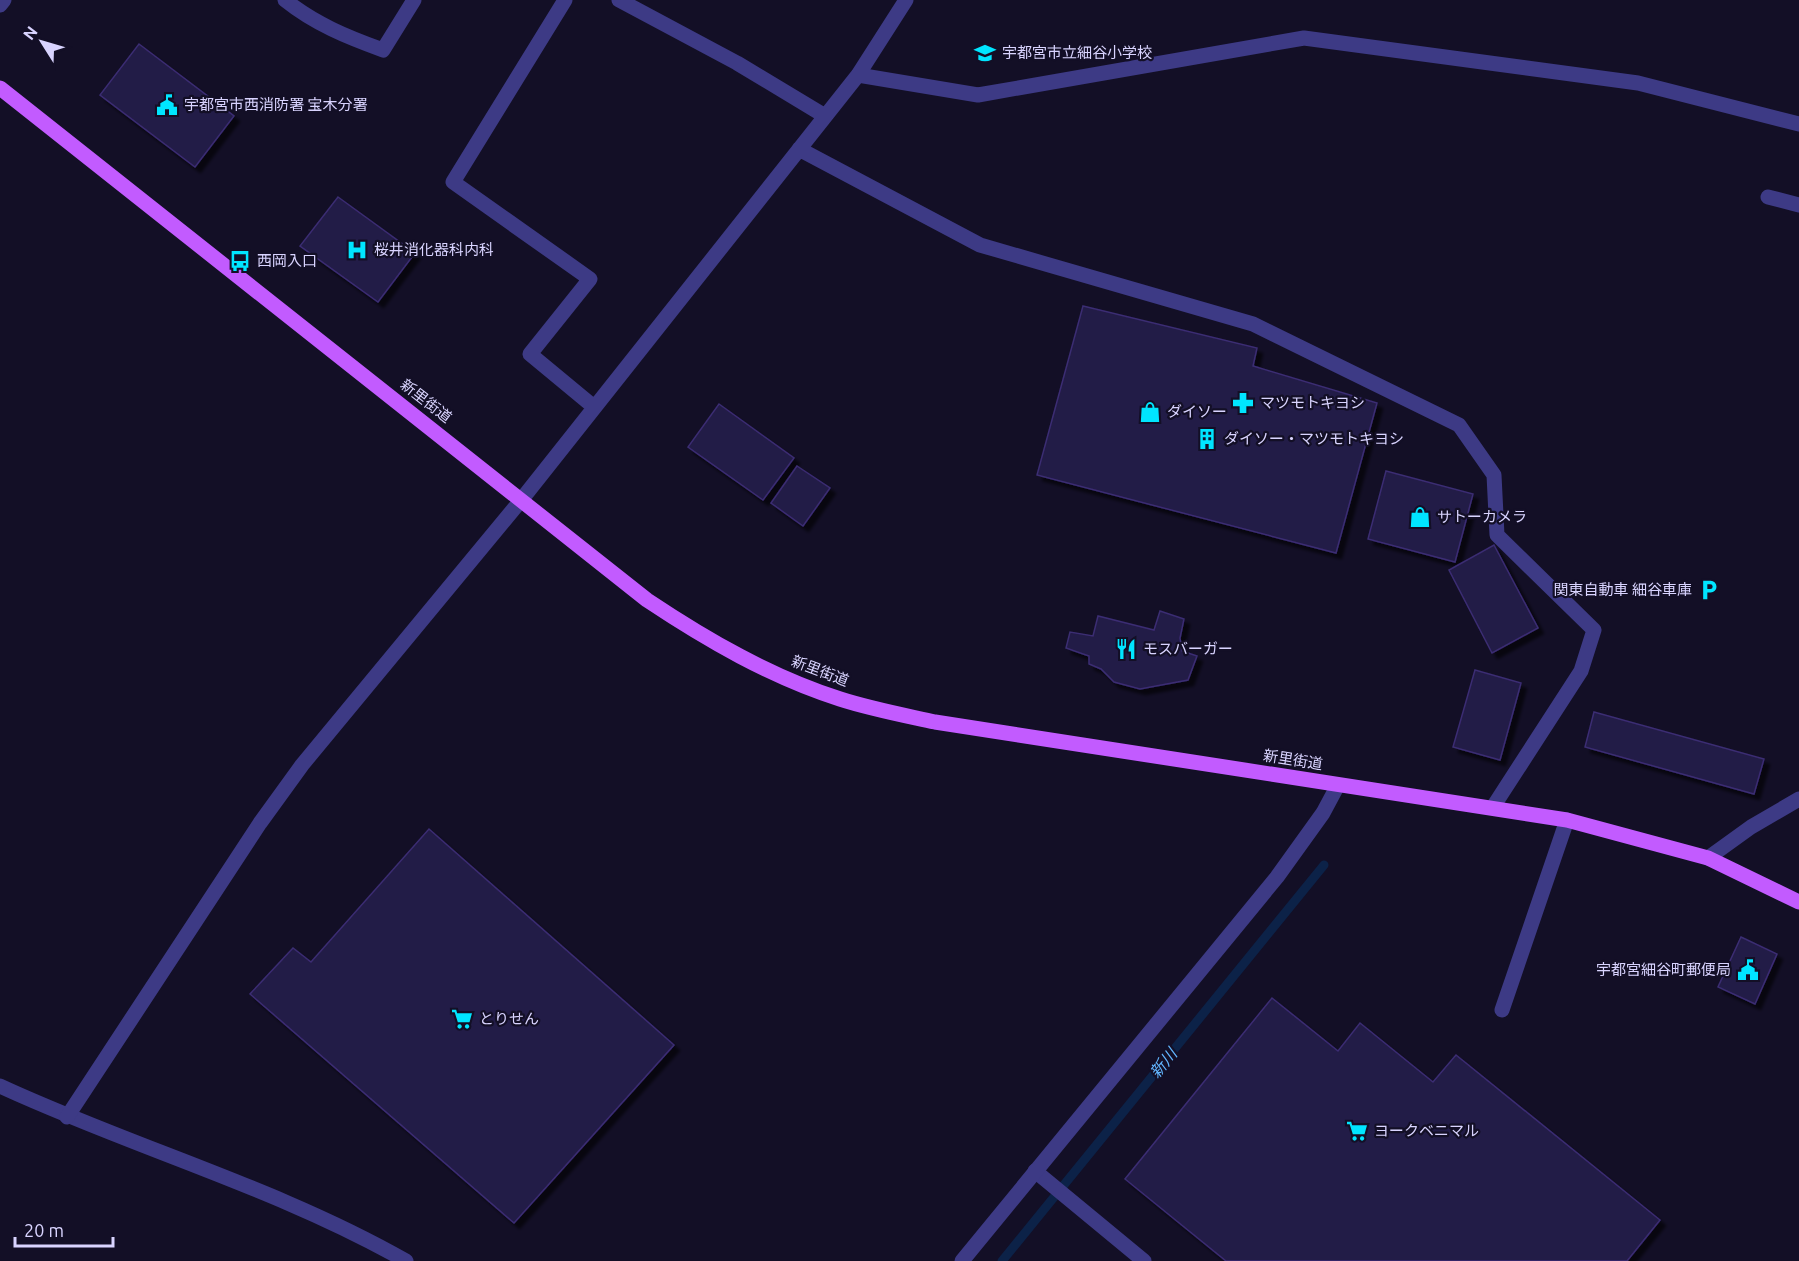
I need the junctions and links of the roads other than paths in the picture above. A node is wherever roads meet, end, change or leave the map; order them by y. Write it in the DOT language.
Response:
graph roads {
  1 [pos="4,0"];
  2 [pos="285,0"];
  3 [pos="414,0"];
  4 [pos="565,0"];
  5 [pos="619,0"];
  6 [pos="906,0"];
  7 [pos="0,5"];
  8 [pos="858,75"];
  9 [pos="0,88"];
  10 [pos="825,116"];
  11 [pos="1799,124"];
  12 [pos="799,149"];
  13 [pos="1768,197"];
  14 [pos="1799,205"];
  15 [pos="594,407"];
  16 [pos="522,499"];
  17 [pos="1338,785"];
  18 [pos="1799,799"];
  19 [pos="1493,807"];
  20 [pos="1567,820"];
  21 [pos="1708,858"];
  22 [pos="1799,902"];
  23 [pos="1502,1010"];
  24 [pos="0,1086"];
  25 [pos="67,1117"];
  26 [pos="1035,1172"];
  27 [pos="406,1261"];
  28 [pos="962,1261"];
  29 [pos="1144,1261"];
  1 -- 7 [label="street"];
  2 -- 3 [label="street"];
  4 -- 15 [label="street"];
  5 -- 10 [label="street"];
  6 -- 8 [label="street"];
  8 -- 10 [label="street"];
  8 -- 11 [label="street"];
  9 -- 16 [label="main road, 新里街道"];
  10 -- 12 [label="street"];
  12 -- 15 [label="street"];
  12 -- 19 [label="street"];
  13 -- 14 [label="street"];
  15 -- 16 [label="street"];
  16 -- 17 [label="main road, 新里街道"];
  16 -- 25 [label="street"];
  17 -- 19 [label="main road, 新里街道"];
  17 -- 26 [label="street"];
  18 -- 21 [label="street"];
  19 -- 20 [label="main road, 新里街道"];
  20 -- 21 [label="main road, 新里街道"];
  20 -- 23 [label="street"];
  21 -- 22 [label="main road, 新里街道"];
  24 -- 25 [label="street"];
  25 -- 27 [label="street"];
  26 -- 28 [label="street"];
  26 -- 29 [label="street"];
}
